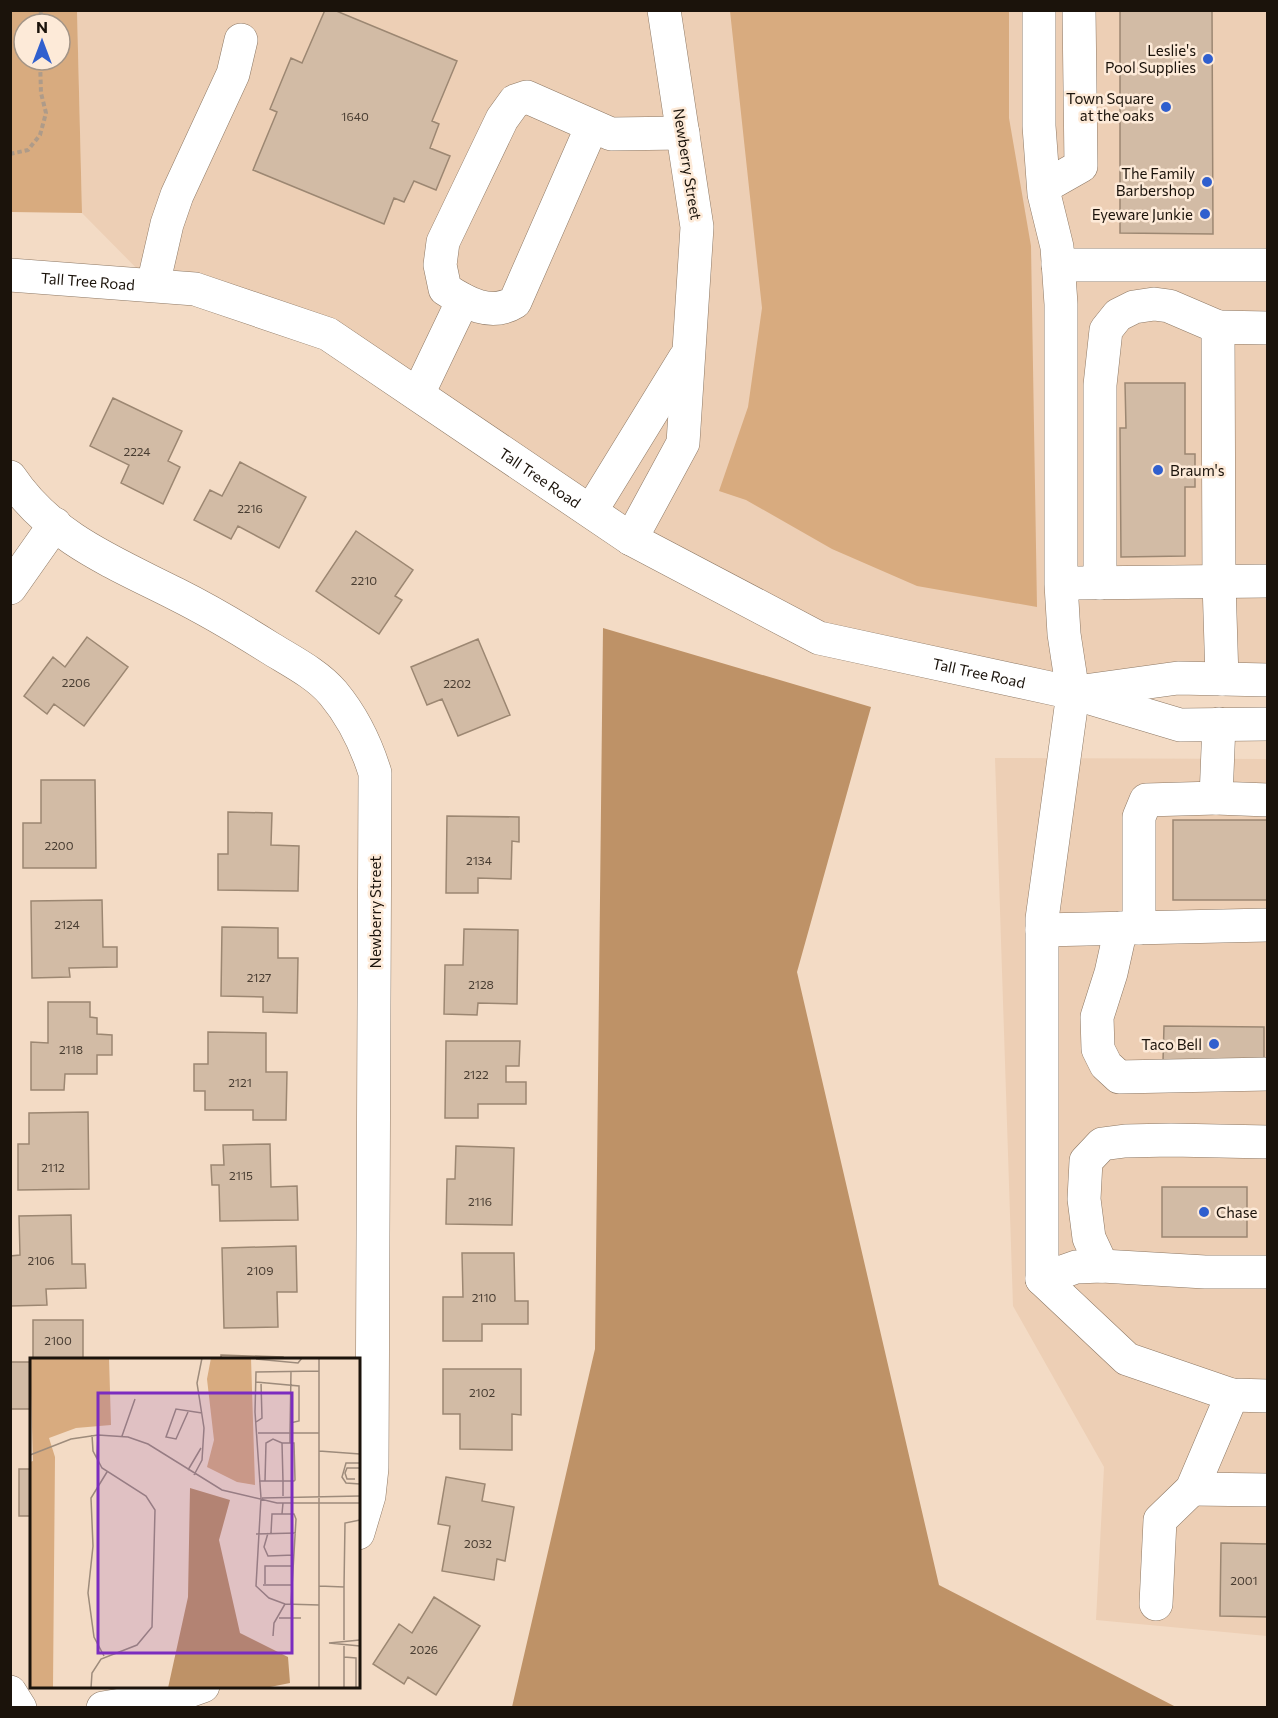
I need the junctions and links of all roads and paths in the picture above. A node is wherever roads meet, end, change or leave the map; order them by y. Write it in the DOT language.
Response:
graph roads {
  1 [pos="664,10"];
  2 [pos="1039,10"];
  3 [pos="1079,10"];
  4 [pos="241,40"];
  5 [pos="40,72"];
  6 [pos="592,126"];
  7 [pos="683,133"];
  8 [pos="10,154"];
  9 [pos="1044,187"];
  10 [pos="1058,265"];
  11 [pos="1268,265"];
  12 [pos="10,275"];
  13 [pos="153,285"];
  14 [pos="463,300"];
  15 [pos="1218,327"];
  16 [pos="1268,328"];
  17 [pos="687,354"];
  18 [pos="1061,357"];
  19 [pos="1102,357"];
  20 [pos="418,394"];
  21 [pos="10,477"];
  22 [pos="591,511"];
  23 [pos="55,524"];
  24 [pos="631,539"];
  25 [pos="1219,582"];
  26 [pos="1268,582"];
  27 [pos="1100,583"];
  28 [pos="1061,584"];
  29 [pos="10,588"];
  30 [pos="1222,679"];
  31 [pos="1268,680"];
  32 [pos="1073,693"];
  33 [pos="1219,724"];
  34 [pos="1268,724"];
  35 [pos="1216,798"];
  36 [pos="1268,800"];
  37 [pos="1268,925"];
  38 [pos="1130,928"];
  39 [pos="1042,930"];
  40 [pos="1268,1074"];
  41 [pos="1268,1142"];
  42 [pos="1102,1266"];
  43 [pos="1268,1272"];
  44 [pos="1042,1279"];
  45 [pos="1232,1395"];
  46 [pos="1268,1396"];
  47 [pos="1192,1489"];
  48 [pos="1268,1490"];
  49 [pos="360,1526"];
  50 [pos="1156,1604"];
  51 [pos="197,1688"];
  52 [pos="10,1692"];
  53 [pos="20,1707"];
  54 [pos="103,1707"];
  1 -- 7 [label="street, Newberry Street"];
  2 -- 9 [label="street"];
  3 -- 9 [label="street"];
  4 -- 13 [label="street"];
  5 -- 8 [label="path"];
  6 -- 7 [label="street"];
  6 -- 14 [label="street"];
  6 -- 14 [label="street"];
  7 -- 17 [label="street, Newberry Street"];
  9 -- 10 [label="street"];
  10 -- 11 [label="street"];
  10 -- 18 [label="street"];
  12 -- 13 [label="street, Tall Tree Road"];
  13 -- 20 [label="street, Tall Tree Road"];
  14 -- 20 [label="street"];
  15 -- 16 [label="street"];
  15 -- 19 [label="street"];
  15 -- 25 [label="street"];
  17 -- 22 [label="street, Newberry Street"];
  17 -- 24 [label="street, Newberry Street"];
  18 -- 19 [label="street"];
  18 -- 28 [label="street"];
  19 -- 27 [label="street"];
  20 -- 22 [label="street, Tall Tree Road"];
  21 -- 23 [label="street, Newberry Street"];
  22 -- 24 [label="street, Tall Tree Road"];
  23 -- 29 [label="street"];
  23 -- 49 [label="street, Newberry Street"];
  24 -- 32 [label="street, Tall Tree Road"];
  25 -- 26 [label="street"];
  25 -- 27 [label="street"];
  25 -- 30 [label="street"];
  27 -- 28 [label="street"];
  28 -- 32 [label="street"];
  30 -- 31 [label="street, Tall Tree Road"];
  30 -- 32 [label="street, Tall Tree Road"];
  32 -- 33 [label="street, Tall Tree Road"];
  32 -- 39 [label="street"];
  33 -- 34 [label="street, Tall Tree Road"];
  33 -- 35 [label="street"];
  35 -- 36 [label="street"];
  35 -- 38 [label="street"];
  37 -- 38 [label="street"];
  38 -- 39 [label="street"];
  38 -- 40 [label="street"];
  39 -- 44 [label="street"];
  41 -- 42 [label="street"];
  42 -- 43 [label="street"];
  42 -- 44 [label="street"];
  44 -- 45 [label="street"];
  45 -- 46 [label="street"];
  45 -- 47 [label="street"];
  47 -- 48 [label="street"];
  47 -- 50 [label="street"];
  51 -- 54 [label="street"];
  52 -- 53 [label="street"];
}
